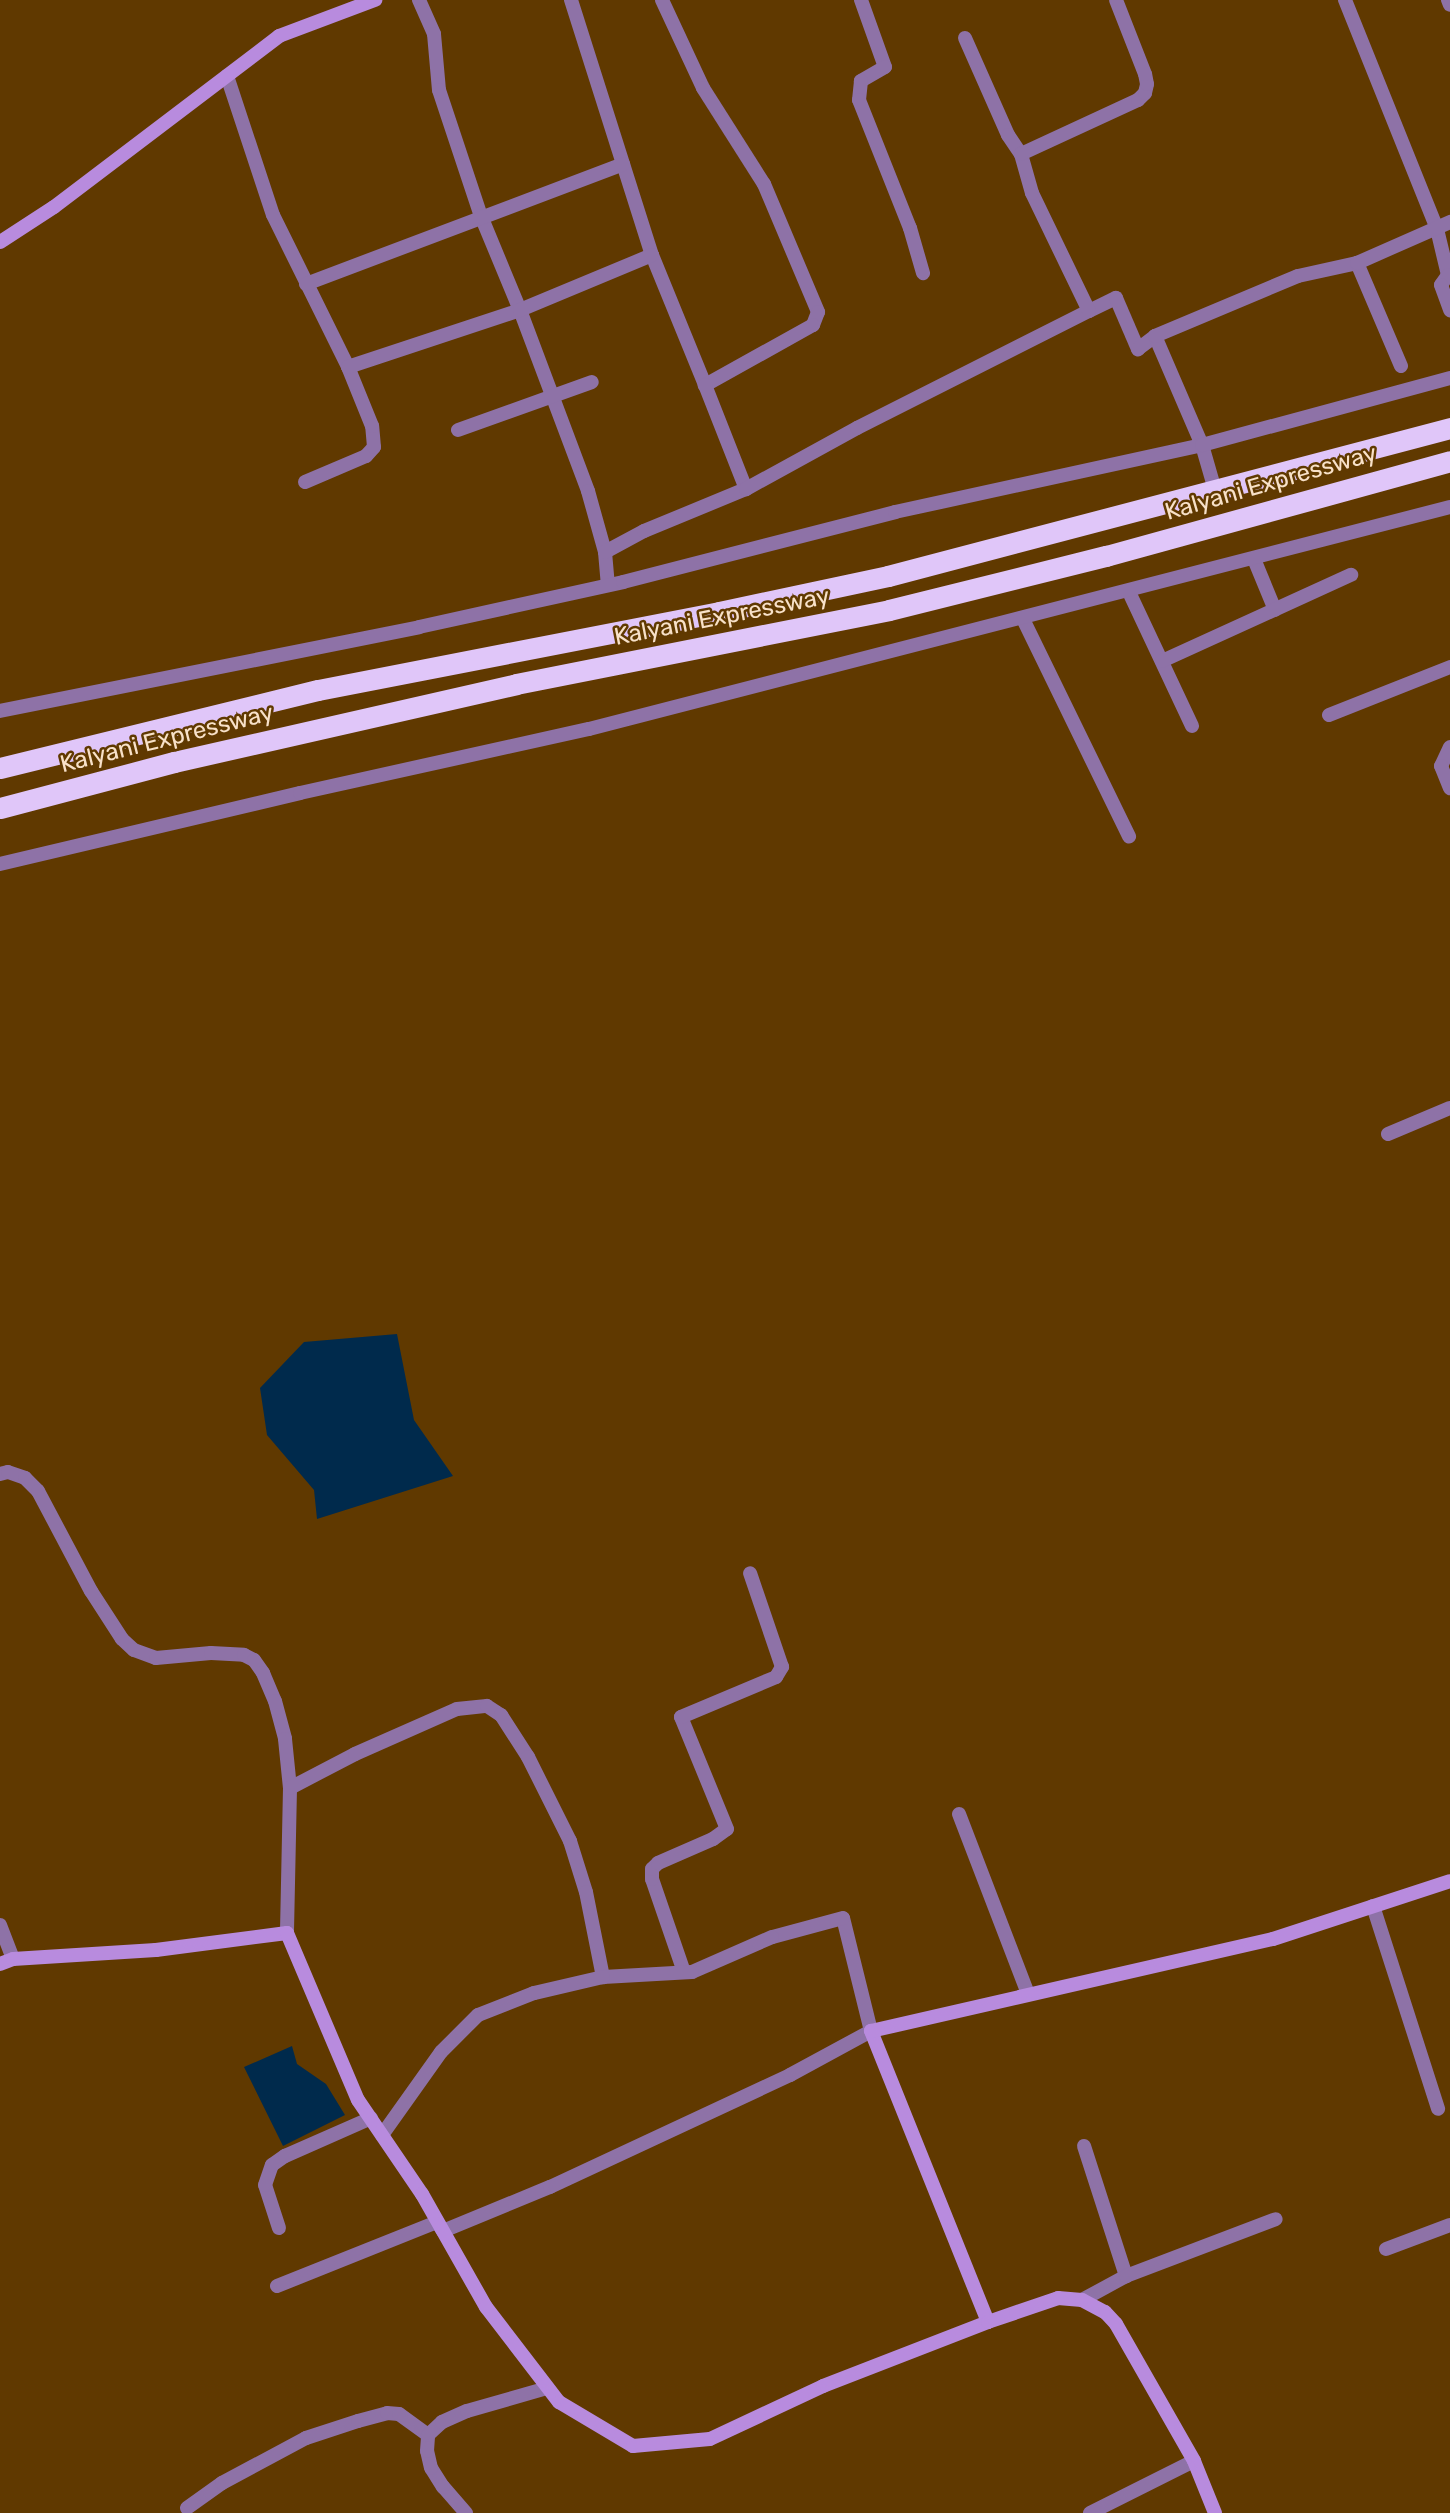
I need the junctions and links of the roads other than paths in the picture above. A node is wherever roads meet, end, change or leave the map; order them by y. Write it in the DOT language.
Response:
graph roads {
  1 [pos="375,0"];
  2 [pos="419,0"];
  3 [pos="570,0"];
  4 [pos="663,0"];
  5 [pos="860,0"];
  6 [pos="1116,0"];
  7 [pos="1345,0"];
  8 [pos="965,38"];
  9 [pos="227,76"];
  10 [pos="1021,154"];
  11 [pos="623,164"];
  12 [pos="481,216"];
  13 [pos="1443,225"];
  14 [pos="0,242"];
  15 [pos="652,255"];
  16 [pos="1357,263"];
  17 [pos="923,273"];
  18 [pos="306,284"];
  19 [pos="520,310"];
  20 [pos="1450,310"];
  21 [pos="1089,311"];
  22 [pos="1155,337"];
  23 [pos="1401,366"];
  24 [pos="348,368"];
  25 [pos="1450,378"];
  26 [pos="592,382"];
  27 [pos="705,385"];
  28 [pos="552,399"];
  29 [pos="1450,428"];
  30 [pos="458,430"];
  31 [pos="1202,444"];
  32 [pos="1450,461"];
  33 [pos="305,482"];
  34 [pos="746,489"];
  35 [pos="1215,490"];
  36 [pos="1450,507"];
  37 [pos="605,552"];
  38 [pos="1254,559"];
  39 [pos="1351,575"];
  40 [pos="608,585"];
  41 [pos="1129,592"];
  42 [pos="1275,610"];
  43 [pos="1023,619"];
  44 [pos="1162,661"];
  45 [pos="1450,667"];
  46 [pos="0,710"];
  47 [pos="1329,715"];
  48 [pos="1192,726"];
  49 [pos="1450,747"];
  50 [pos="0,768"];
  51 [pos="1450,788"];
  52 [pos="0,808"];
  53 [pos="1129,836"];
  54 [pos="0,864"];
  55 [pos="1450,1108"];
  56 [pos="1388,1134"];
  57 [pos="0,1474"];
  58 [pos="750,1573"];
  59 [pos="290,1788"];
  60 [pos="959,1814"];
  61 [pos="1450,1881"];
  62 [pos="1373,1906"];
  63 [pos="0,1925"];
  64 [pos="287,1933"];
  65 [pos="6,1961"];
  66 [pos="684,1972"];
  67 [pos="603,1977"];
  68 [pos="1028,1994"];
  69 [pos="871,2031"];
  70 [pos="1438,2109"];
  71 [pos="371,2118"];
  72 [pos="382,2135"];
  73 [pos="1084,2146"];
  74 [pos="1276,2219"];
  75 [pos="279,2228"];
  76 [pos="1449,2230"];
  77 [pos="443,2231"];
  78 [pos="1386,2249"];
  79 [pos="1126,2276"];
  80 [pos="277,2286"];
  81 [pos="1082,2300"];
  82 [pos="988,2322"];
  83 [pos="547,2388"];
  84 [pos="428,2435"];
  85 [pos="1194,2461"];
  86 [pos="187,2508"];
  87 [pos="467,2513"];
  88 [pos="1090,2513"];
  89 [pos="1215,2513"];
  1 -- 9 [label="street"];
  2 -- 12 [label="street"];
  3 -- 11 [label="street"];
  4 -- 27 [label="street"];
  5 -- 17 [label="street"];
  6 -- 10 [label="street"];
  7 -- 13 [label="street"];
  8 -- 10 [label="street"];
  9 -- 14 [label="street"];
  9 -- 18 [label="street"];
  10 -- 21 [label="street"];
  11 -- 12 [label="street"];
  11 -- 15 [label="street"];
  12 -- 18 [label="street"];
  12 -- 19 [label="street"];
  13 -- 16 [label="street"];
  13 -- 20 [label="street"];
  15 -- 19 [label="street"];
  15 -- 27 [label="street"];
  16 -- 22 [label="street"];
  16 -- 23 [label="street"];
  18 -- 24 [label="street"];
  19 -- 24 [label="street"];
  19 -- 28 [label="street"];
  21 -- 22 [label="street"];
  21 -- 34 [label="street"];
  22 -- 31 [label="street"];
  24 -- 33 [label="street"];
  25 -- 31 [label="street"];
  26 -- 28 [label="street"];
  27 -- 34 [label="street"];
  28 -- 30 [label="street"];
  28 -- 37 [label="street"];
  29 -- 35 [label="highway, Kalyani Expressway"];
  31 -- 35 [label="street"];
  31 -- 40 [label="street"];
  32 -- 52 [label="highway, Kalyani Expressway"];
  34 -- 37 [label="street"];
  35 -- 50 [label="highway, Kalyani Expressway"];
  36 -- 38 [label="street"];
  37 -- 40 [label="street"];
  38 -- 41 [label="street"];
  38 -- 42 [label="street"];
  39 -- 42 [label="street"];
  40 -- 46 [label="street"];
  41 -- 43 [label="street"];
  41 -- 44 [label="street"];
  42 -- 44 [label="street"];
  43 -- 53 [label="street"];
  43 -- 54 [label="street"];
  44 -- 48 [label="street"];
  45 -- 47 [label="street"];
  49 -- 51 [label="street"];
  55 -- 56 [label="street"];
  57 -- 59 [label="street"];
  58 -- 66 [label="street"];
  59 -- 64 [label="street"];
  59 -- 67 [label="street"];
  60 -- 68 [label="street"];
  61 -- 62 [label="street"];
  62 -- 68 [label="street"];
  62 -- 70 [label="street"];
  63 -- 65 [label="street"];
  64 -- 65 [label="street"];
  64 -- 71 [label="street"];
  66 -- 67 [label="street"];
  66 -- 69 [label="street"];
  67 -- 72 [label="street"];
  68 -- 69 [label="street"];
  69 -- 77 [label="street"];
  69 -- 82 [label="street"];
  71 -- 72 [label="street"];
  71 -- 75 [label="street"];
  72 -- 77 [label="street"];
  73 -- 79 [label="street"];
  74 -- 79 [label="street"];
  76 -- 78 [label="street"];
  77 -- 80 [label="street"];
  77 -- 83 [label="street"];
  79 -- 81 [label="street"];
  81 -- 82 [label="street"];
  81 -- 85 [label="street"];
  82 -- 83 [label="street"];
  83 -- 84 [label="street"];
  84 -- 86 [label="street"];
  84 -- 87 [label="street"];
  85 -- 88 [label="street"];
  85 -- 89 [label="street"];
}
